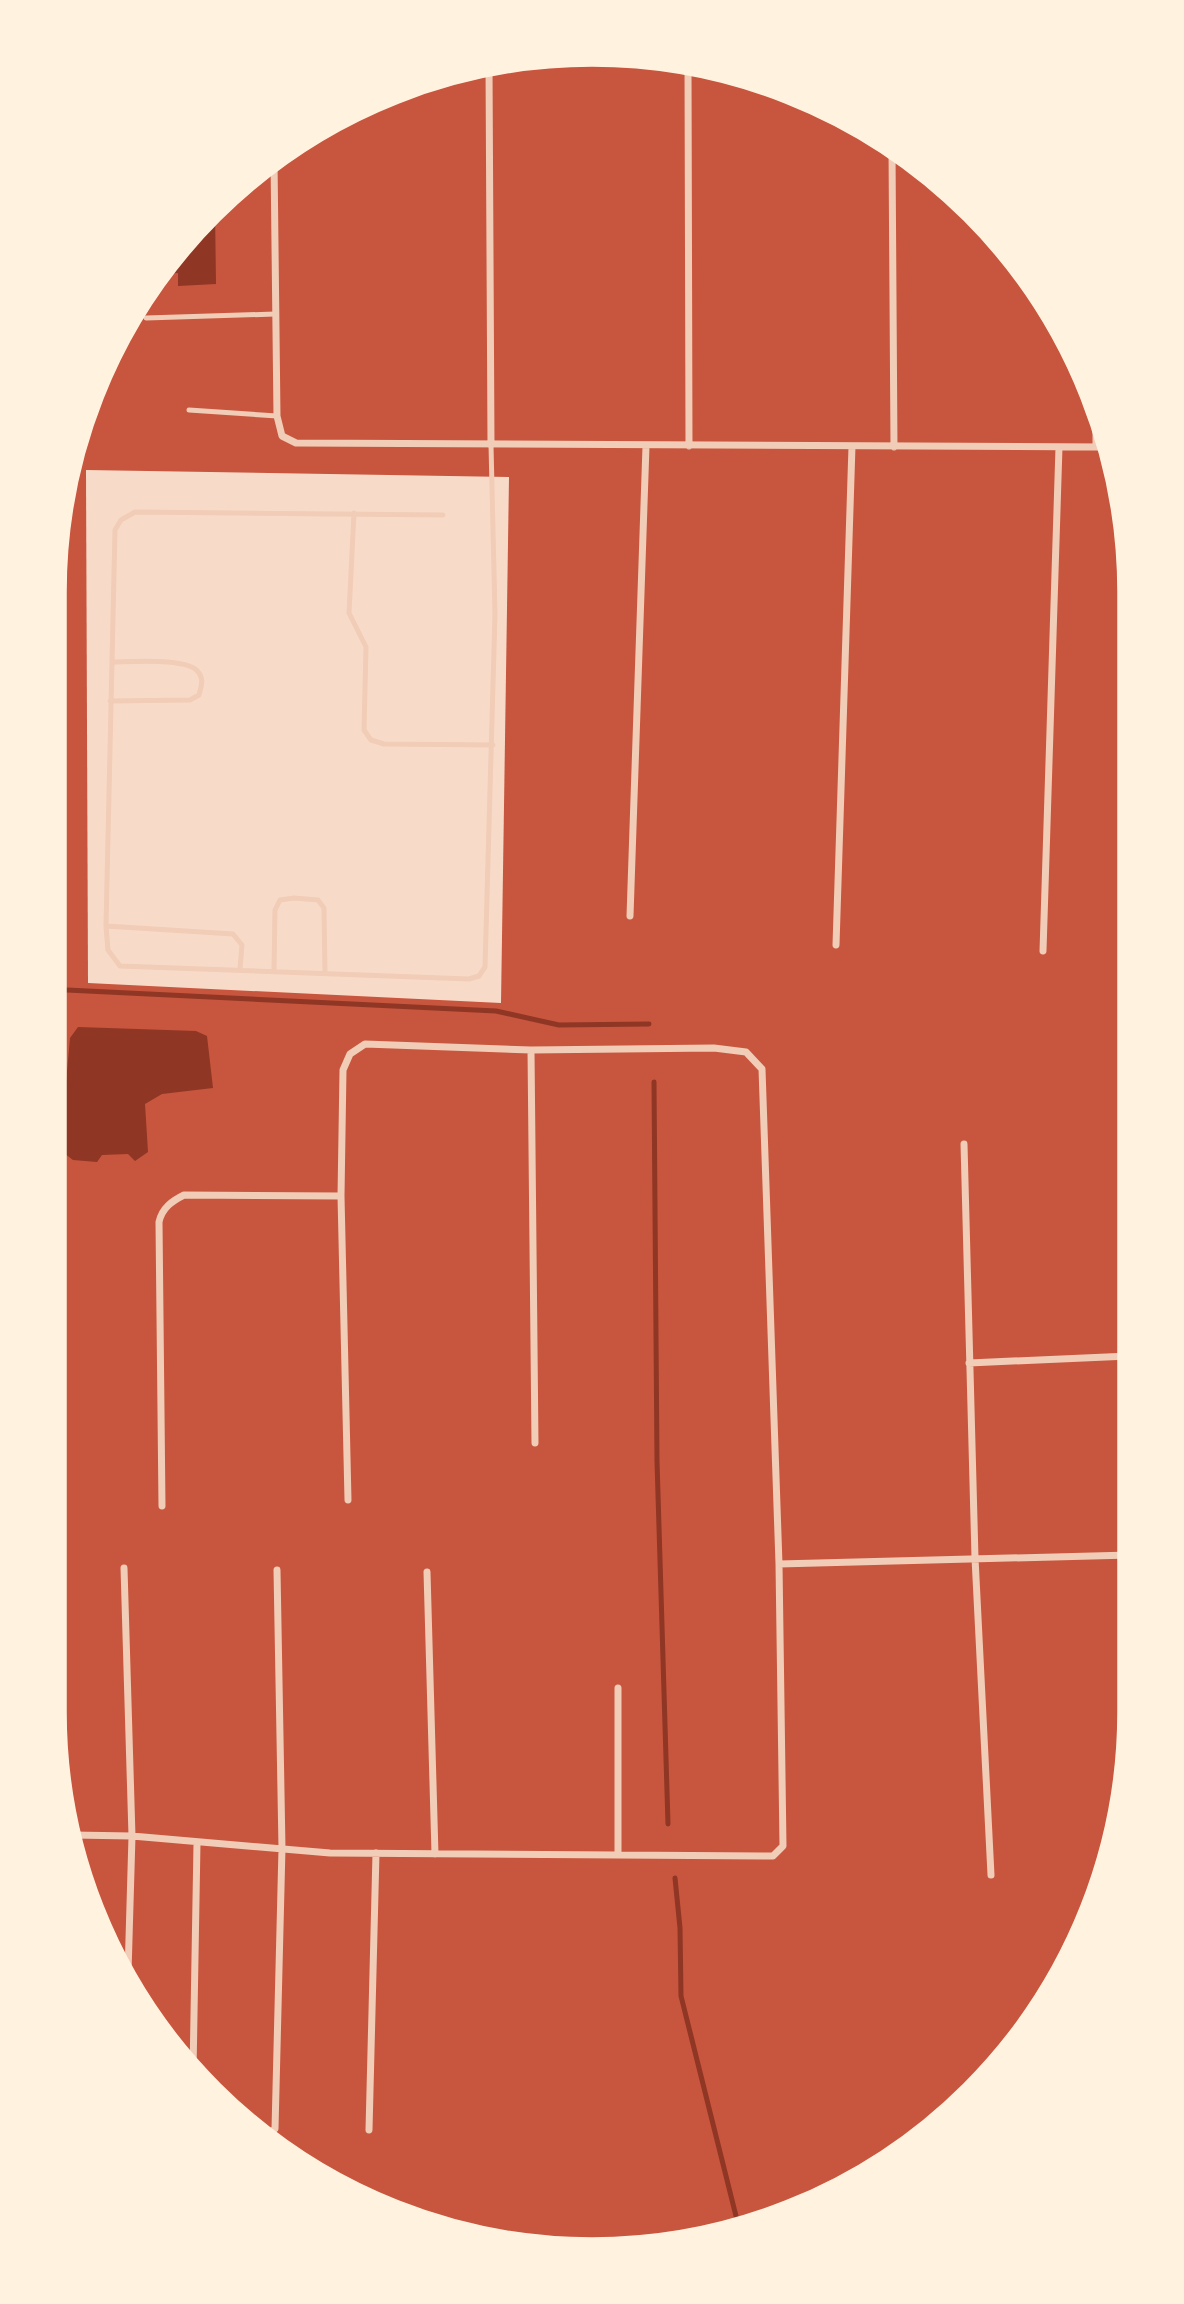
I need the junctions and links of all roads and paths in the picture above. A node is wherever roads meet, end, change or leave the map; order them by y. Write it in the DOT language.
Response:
graph roads {
  1 [pos="688,74"];
  2 [pos="489,75"];
  3 [pos="892,159"];
  4 [pos="274,172"];
  5 [pos="275,314"];
  6 [pos="146,318"];
  7 [pos="189,410"];
  8 [pos="277,416"];
  9 [pos="1096,440"];
  10 [pos="491,445"];
  11 [pos="646,446"];
  12 [pos="689,446"];
  13 [pos="852,446"];
  14 [pos="894,447"];
  15 [pos="1059,447"];
  16 [pos="1096,447"];
  17 [pos="354,513"];
  18 [pos="443,515"];
  19 [pos="112,662"];
  20 [pos="110,701"];
  21 [pos="493,745"];
  22 [pos="629,916"];
  23 [pos="106,926"];
  24 [pos="836,945"];
  25 [pos="1043,951"];
  26 [pos="240,969"];
  27 [pos="274,971"];
  28 [pos="325,973"];
  29 [pos="530,1050"];
  30 [pos="964,1144"];
  31 [pos="341,1196"];
  32 [pos="1119,1356"];
  33 [pos="969,1363"];
  34 [pos="535,1443"];
  35 [pos="348,1500"];
  36 [pos="162,1506"];
  37 [pos="1119,1555"];
  38 [pos="975,1558"];
  39 [pos="779,1564"];
  40 [pos="124,1568"];
  41 [pos="277,1570"];
  42 [pos="427,1572"];
  43 [pos="618,1688"];
  44 [pos="80,1835"];
  45 [pos="132,1836"];
  46 [pos="197,1843"];
  47 [pos="282,1847"];
  48 [pos="376,1853"];
  49 [pos="435,1854"];
  50 [pos="618,1855"];
  51 [pos="991,1875"];
  52 [pos="128,1963"];
  53 [pos="193,2057"];
  54 [pos="369,2130"];
  55 [pos="272,2131"];
  1 -- 12 [label="street"];
  2 -- 10 [label="street"];
  3 -- 14 [label="street"];
  4 -- 5 [label="street"];
  5 -- 6 [label="lane"];
  5 -- 8 [label="street"];
  7 -- 8 [label="lane"];
  8 -- 10 [label="street"];
  9 -- 16 [label="street"];
  10 -- 11 [label="street"];
  10 -- 21 [label="lane"];
  11 -- 12 [label="street"];
  11 -- 22 [label="street"];
  12 -- 13 [label="street"];
  13 -- 14 [label="street"];
  13 -- 24 [label="street"];
  14 -- 15 [label="street"];
  15 -- 16 [label="street"];
  15 -- 25 [label="street"];
  17 -- 18 [label="lane"];
  17 -- 19 [label="lane"];
  17 -- 21 [label="lane"];
  19 -- 20 [label="lane"];
  19 -- 20 [label="lane"];
  20 -- 23 [label="lane"];
  21 -- 28 [label="lane"];
  23 -- 26 [label="lane"];
  23 -- 26 [label="lane"];
  26 -- 27 [label="lane"];
  27 -- 28 [label="lane"];
  27 -- 28 [label="lane"];
  29 -- 31 [label="street"];
  29 -- 34 [label="street"];
  29 -- 39 [label="street"];
  30 -- 33 [label="street"];
  31 -- 35 [label="street"];
  31 -- 36 [label="street"];
  32 -- 33 [label="street"];
  33 -- 38 [label="street"];
  37 -- 38 [label="street"];
  38 -- 39 [label="street"];
  38 -- 51 [label="street"];
  39 -- 50 [label="street"];
  40 -- 45 [label="street"];
  41 -- 47 [label="street"];
  42 -- 49 [label="street"];
  43 -- 50 [label="street"];
  44 -- 45 [label="street"];
  45 -- 46 [label="street"];
  45 -- 52 [label="street"];
  46 -- 47 [label="street"];
  46 -- 53 [label="street"];
  47 -- 48 [label="street"];
  47 -- 55 [label="street"];
  48 -- 49 [label="street"];
  48 -- 54 [label="street"];
  49 -- 50 [label="street"];
}
